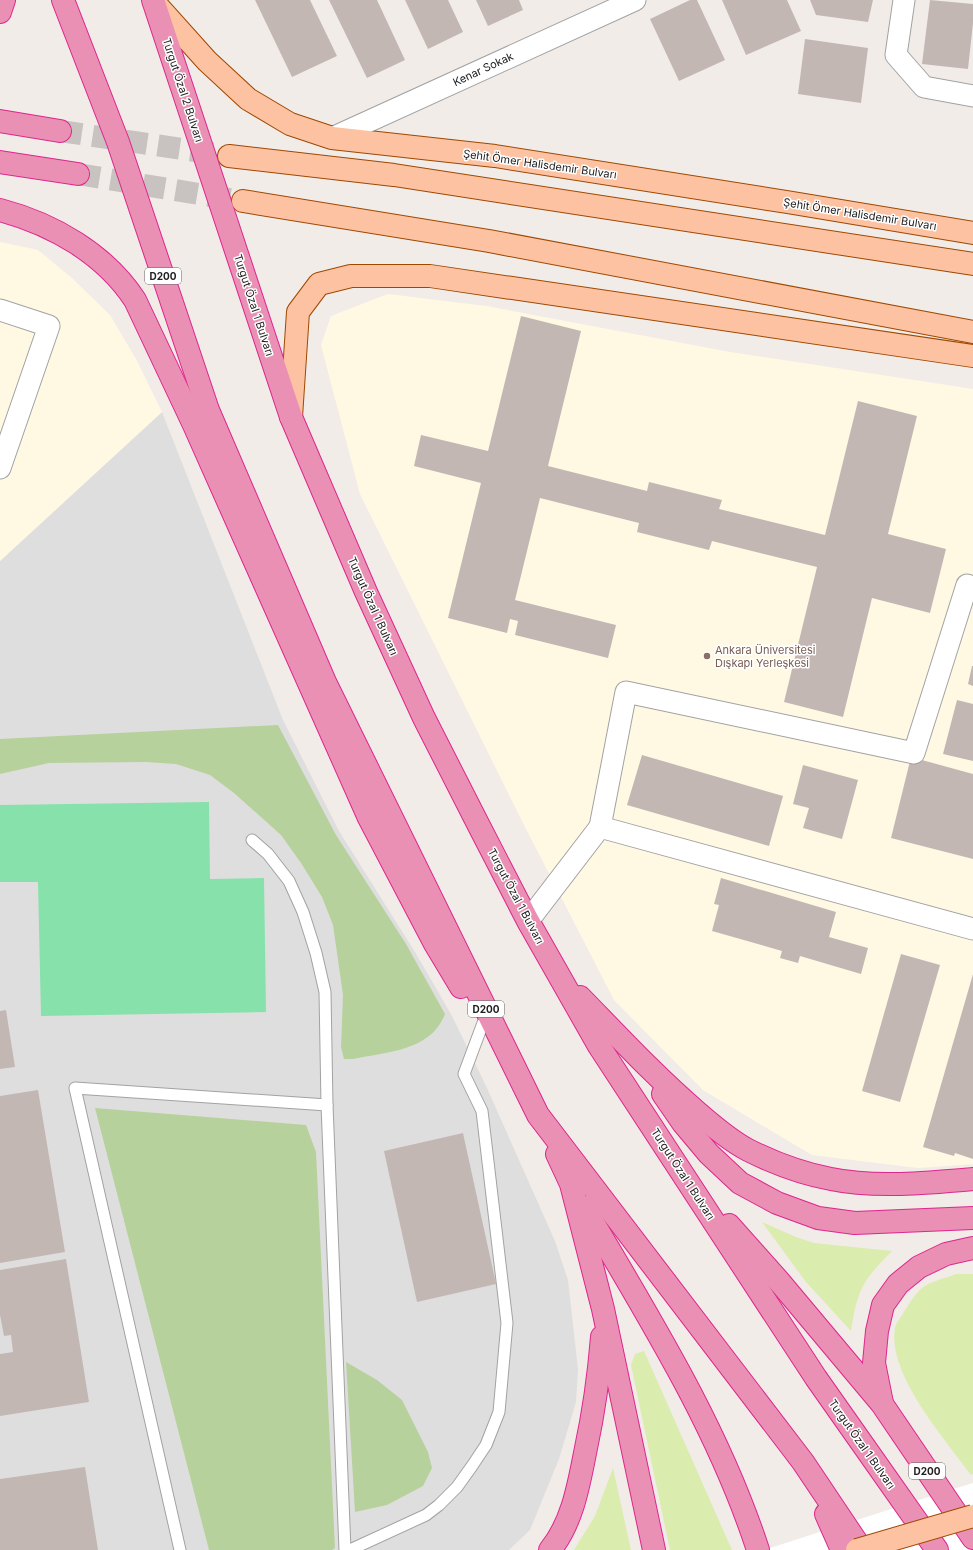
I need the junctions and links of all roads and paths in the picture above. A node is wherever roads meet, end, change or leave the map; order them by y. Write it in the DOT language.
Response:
graph roads {
  1 [pos="4,0"];
  2 [pos="63,0"];
  3 [pos="635,0"];
  4 [pos="904,0"];
  5 [pos="156,1"];
  6 [pos="0,12"];
  7 [pos="973,96"];
  8 [pos="0,121"];
  9 [pos="60,131"];
  10 [pos="332,138"];
  11 [pos="229,156"];
  12 [pos="0,162"];
  13 [pos="78,174"];
  14 [pos="213,181"];
  15 [pos="243,201"];
  16 [pos="0,210"];
  17 [pos="973,233"];
  18 [pos="973,264"];
  19 [pos="0,310"];
  20 [pos="973,332"];
  21 [pos="973,356"];
  22 [pos="291,417"];
  23 [pos="0,468"];
  24 [pos="973,587"];
  25 [pos="600,827"];
  26 [pos="252,840"];
  27 [pos="528,921"];
  28 [pos="973,929"];
  29 [pos="558,973"];
  30 [pos="483,1023"];
  31 [pos="632,1050"];
  32 [pos="328,1105"];
  33 [pos="538,1114"];
  34 [pos="683,1174"];
  35 [pos="973,1179"];
  36 [pos="571,1184"];
  37 [pos="973,1218"];
  38 [pos="973,1248"];
  39 [pos="603,1309"];
  40 [pos="882,1404"];
  41 [pos="803,1462"];
  42 [pos="973,1516"];
  43 [pos="973,1538"];
  44 [pos="180,1550"];
  45 [pos="345,1550"];
  46 [pos="350,1550"];
  47 [pos="550,1550"];
  48 [pos="654,1550"];
  49 [pos="758,1550"];
  50 [pos="842,1550"];
  51 [pos="857,1550"];
  52 [pos="862,1550"];
  53 [pos="937,1550"];
  1 -- 6 [label="highway"];
  2 -- 33 [label="highway, D200"];
  3 -- 10 [label="street, Kenar Sokak"];
  4 -- 7 [label="street"];
  5 -- 10 [label="main road, Şehit Ömer Halisdemir Bulvarı"];
  5 -- 14 [label="highway, Turgut Özal 2 Bulvarı"];
  8 -- 9 [label="highway"];
  10 -- 17 [label="main road, Şehit Ömer Halisdemir Bulvarı"];
  11 -- 18 [label="main road"];
  12 -- 13 [label="highway"];
  14 -- 22 [label="highway, Turgut Özal 1 Bulvarı"];
  15 -- 20 [label="main road"];
  16 -- 30 [label="highway"];
  19 -- 23 [label="street"];
  21 -- 22 [label="main road"];
  22 -- 27 [label="highway, Turgut Özal 1 Bulvarı"];
  24 -- 25 [label="street"];
  25 -- 27 [label="street"];
  25 -- 28 [label="street"];
  26 -- 32 [label="lane"];
  27 -- 29 [label="highway, Turgut Özal 1 Bulvarı"];
  29 -- 31 [label="highway"];
  29 -- 34 [label="highway, Turgut Özal 1 Bulvarı"];
  30 -- 33 [label="highway"];
  30 -- 46 [label="lane"];
  31 -- 35 [label="highway"];
  31 -- 37 [label="highway"];
  32 -- 44 [label="lane"];
  32 -- 45 [label="lane"];
  33 -- 36 [label="highway"];
  33 -- 41 [label="highway, D200"];
  34 -- 40 [label="highway"];
  34 -- 53 [label="highway, Turgut Özal 1 Bulvarı"];
  36 -- 39 [label="highway"];
  36 -- 49 [label="highway"];
  38 -- 40 [label="highway"];
  39 -- 47 [label="highway"];
  39 -- 48 [label="highway"];
  40 -- 43 [label="highway, D200"];
  41 -- 50 [label="highway, D200"];
  41 -- 52 [label="highway, D200"];
  42 -- 51 [label="main road, bridge"];
}
